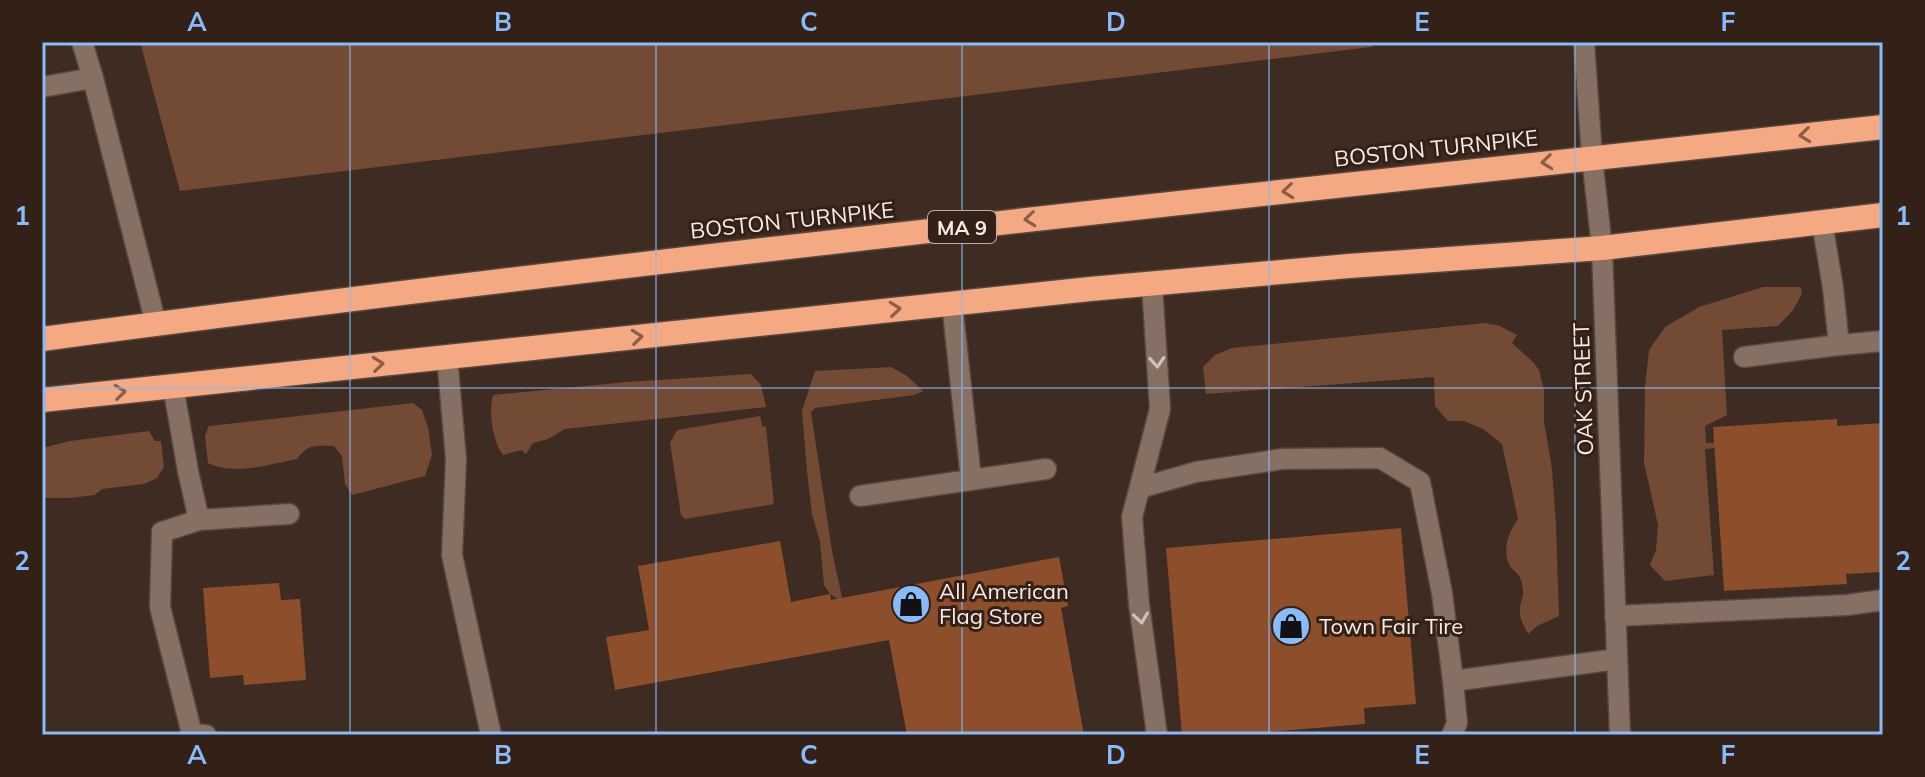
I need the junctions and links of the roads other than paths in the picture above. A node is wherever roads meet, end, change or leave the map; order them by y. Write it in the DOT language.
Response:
graph roads {
  1 [pos="82,42"];
  2 [pos="1584,42"];
  3 [pos="93,78"];
  4 [pos="42,87"];
  5 [pos="1883,127"];
  6 [pos="1592,157"];
  7 [pos="1883,215"];
  8 [pos="1822,222"];
  9 [pos="1602,248"];
  10 [pos="1152,284"];
  11 [pos="952,303"];
  12 [pos="156,324"];
  13 [pos="42,339"];
  14 [pos="1883,341"];
  15 [pos="1839,345"];
  16 [pos="447,356"];
  17 [pos="1744,357"];
  18 [pos="173,386"];
  19 [pos="42,400"];
  20 [pos="1046,469"];
  21 [pos="971,479"];
  22 [pos="1140,488"];
  23 [pos="860,496"];
  24 [pos="289,514"];
  25 [pos="199,520"];
  26 [pos="1883,600"];
  27 [pos="1615,616"];
  28 [pos="1617,659"];
  29 [pos="1453,681"];
  30 [pos="206,735"];
  31 [pos="491,735"];
  32 [pos="1157,735"];
  33 [pos="1452,735"];
  34 [pos="1620,735"];
  1 -- 3 [label="street"];
  2 -- 6 [label="street, OAK STREET"];
  3 -- 4 [label="street"];
  3 -- 12 [label="street"];
  5 -- 6 [label="highway, BOSTON TURNPIKE / MA 9, one-way"];
  6 -- 9 [label="street, OAK STREET"];
  6 -- 12 [label="highway, BOSTON TURNPIKE / MA 9, one-way"];
  7 -- 8 [label="highway"];
  8 -- 9 [label="highway"];
  8 -- 15 [label="street"];
  9 -- 10 [label="highway"];
  9 -- 27 [label="street, OAK STREET"];
  10 -- 11 [label="highway"];
  10 -- 22 [label="street, one-way"];
  16 -- 11 [label="highway, one-way"];
  11 -- 21 [label="street"];
  12 -- 13 [label="highway, BOSTON TURNPIKE / MA 9"];
  14 -- 15 [label="street"];
  15 -- 17 [label="street"];
  18 -- 16 [label="highway, one-way"];
  16 -- 31 [label="street"];
  19 -- 18 [label="highway, one-way"];
  18 -- 25 [label="street"];
  20 -- 21 [label="street"];
  21 -- 23 [label="street"];
  22 -- 29 [label="street"];
  22 -- 32 [label="street, one-way"];
  24 -- 25 [label="street"];
  25 -- 30 [label="street"];
  26 -- 27 [label="street"];
  27 -- 28 [label="street, OAK STREET"];
  28 -- 29 [label="street"];
  28 -- 34 [label="street, OAK STREET"];
  29 -- 33 [label="street"];
}
